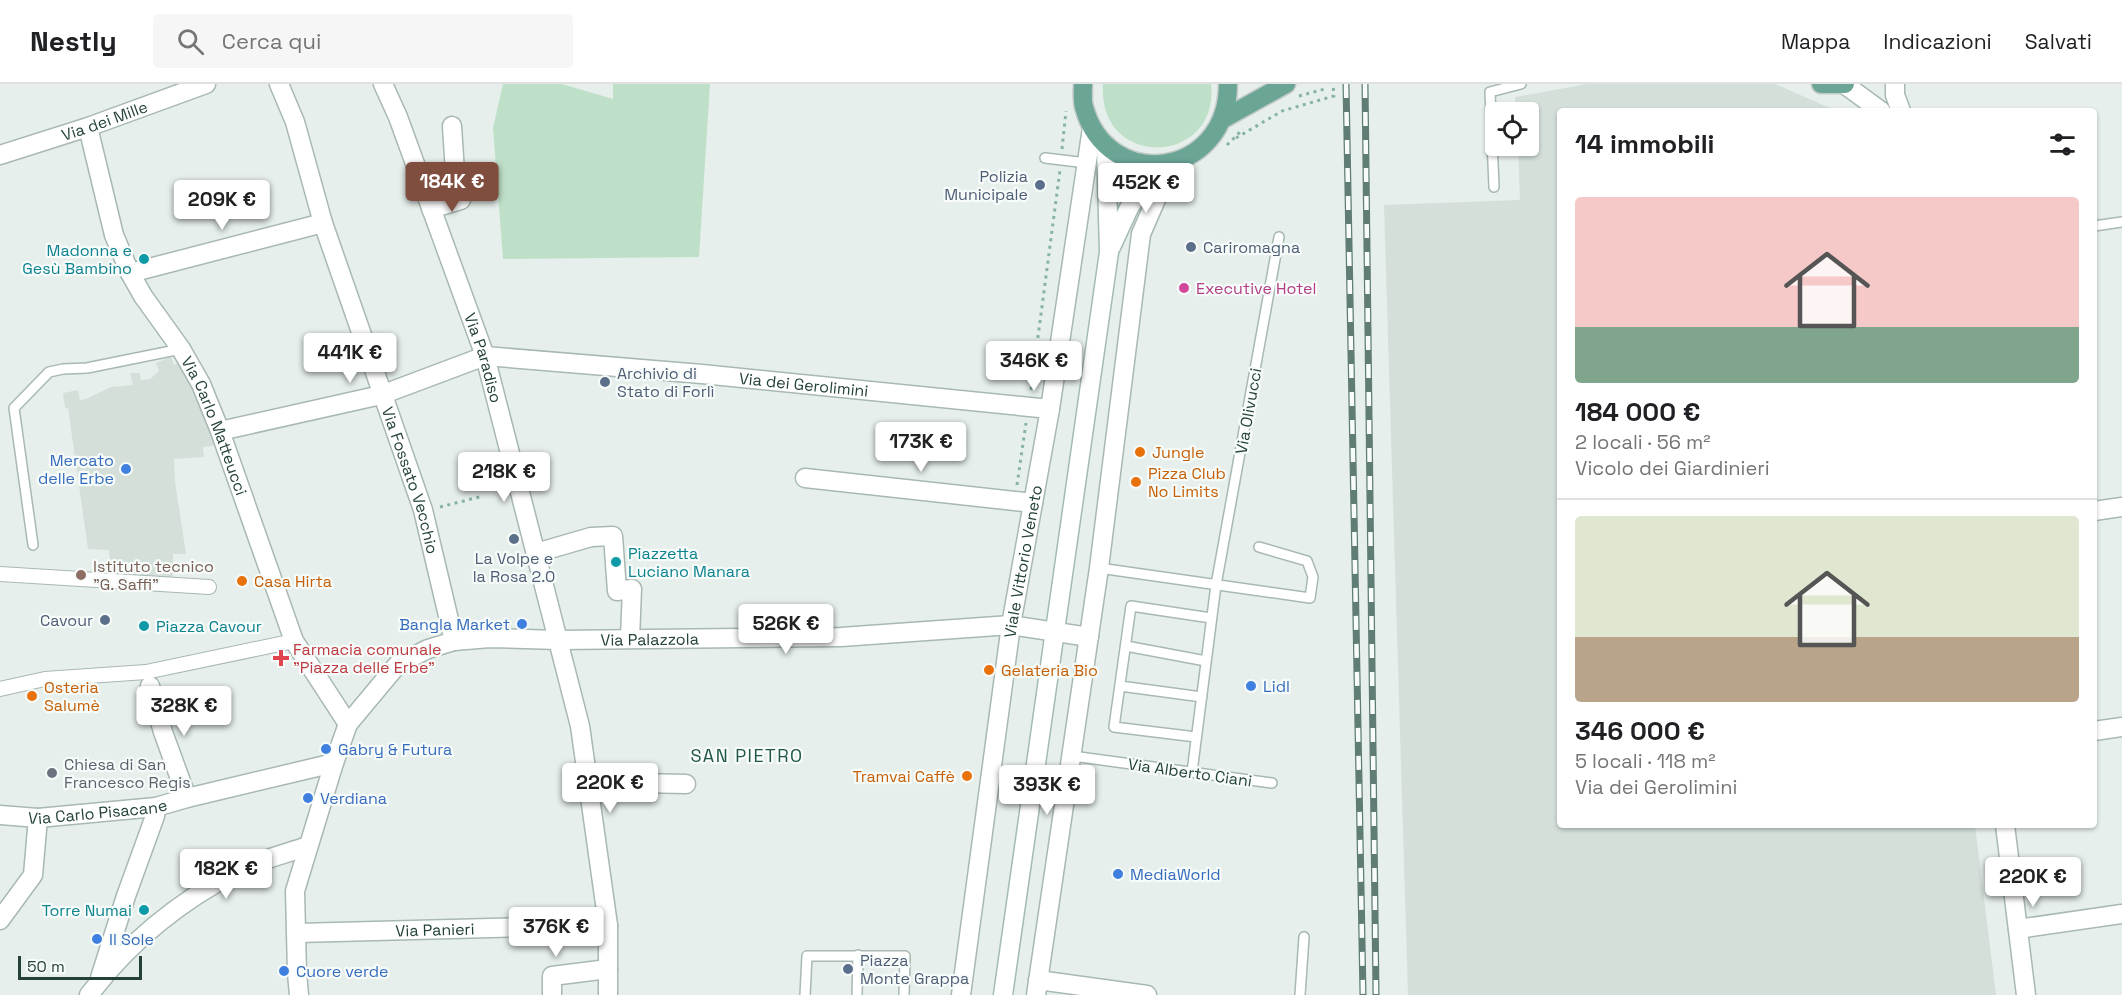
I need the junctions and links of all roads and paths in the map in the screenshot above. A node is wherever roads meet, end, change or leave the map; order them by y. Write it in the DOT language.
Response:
graph roads {
  1 [pos="206,84"];
  2 [pos="279,84"];
  3 [pos="383,84"];
  4 [pos="1083,84"];
  5 [pos="1228,84"];
  6 [pos="1333,84"];
  7 [pos="1521,84"];
  8 [pos="1821,84"];
  9 [pos="1845,84"];
  10 [pos="1895,84"];
  11 [pos="1325,89"];
  12 [pos="1288,91"];
  13 [pos="1066,106"];
  14 [pos="1877,108"];
  15 [pos="1900,108"];
  16 [pos="1223,119"];
  17 [pos="452,126"];
  18 [pos="88,127"];
  19 [pos="1245,127"];
  20 [pos="1092,128"];
  21 [pos="1232,141"];
  22 [pos="1106,146"];
  23 [pos="1224,148"];
  24 [pos="0,154"];
  25 [pos="1045,158"];
  26 [pos="1061,160"];
  27 [pos="1086,163"];
  28 [pos="1170,163"];
  29 [pos="1494,187"];
  30 [pos="431,209"];
  31 [pos="2122,222"];
  32 [pos="323,224"];
  33 [pos="2097,226"];
  34 [pos="1279,237"];
  35 [pos="1109,252"];
  36 [pos="130,273"];
  37 [pos="181,349"];
  38 [pos="485,356"];
  39 [pos="381,395"];
  40 [pos="1050,409"];
  41 [pos="220,431"];
  42 [pos="805,478"];
  43 [pos="483,496"];
  44 [pos="1033,503"];
  45 [pos="440,507"];
  46 [pos="2122,507"];
  47 [pos="2097,511"];
  48 [pos="33,545"];
  49 [pos="1259,547"];
  50 [pos="536,553"];
  51 [pos="1099,568"];
  52 [pos="0,574"];
  53 [pos="1216,585"];
  54 [pos="209,587"];
  55 [pos="1211,618"];
  56 [pos="1011,625"];
  57 [pos="1055,632"];
  58 [pos="1089,637"];
  59 [pos="630,638"];
  60 [pos="559,640"];
  61 [pos="294,641"];
  62 [pos="454,641"];
  63 [pos="1126,646"];
  64 [pos="1206,661"];
  65 [pos="148,679"];
  66 [pos="1120,686"];
  67 [pos="0,689"];
  68 [pos="1202,697"];
  69 [pos="348,724"];
  70 [pos="2122,727"];
  71 [pos="2097,731"];
  72 [pos="1196,737"];
  73 [pos="1071,756"];
  74 [pos="334,763"];
  75 [pos="1192,772"];
  76 [pos="587,782"];
  77 [pos="1272,783"];
  78 [pos="686,784"];
  79 [pos="187,798"];
  80 [pos="156,807"];
  81 [pos="0,815"];
  82 [pos="38,818"];
  83 [pos="2005,828"];
  84 [pos="308,846"];
  85 [pos="2,914"];
  86 [pos="2122,914"];
  87 [pos="608,925"];
  88 [pos="2018,928"];
  89 [pos="297,933"];
  90 [pos="1304,937"];
  91 [pos="858,955"];
  92 [pos="608,969"];
  93 [pos="1037,987"];
  94 [pos="94,989"];
  95 [pos="299,995"];
  96 [pos="552,995"];
  97 [pos="608,995"];
  98 [pos="805,995"];
  99 [pos="856,995"];
  100 [pos="904,995"];
  101 [pos="961,995"];
  102 [pos="1004,995"];
  103 [pos="1147,995"];
  104 [pos="1300,995"];
  105 [pos="2026,995"];
  1 -- 18 [label="street, Via dei Mille"];
  2 -- 32 [label="street, Via Fossato Vecchio"];
  3 -- 30 [label="street, Via Paradiso"];
  4 -- 20 [label="main road"];
  5 -- 16 [label="main road"];
  6 -- 21 [label="path"];
  7 -- 29 [label="lane"];
  8 -- 9 [label="main road"];
  9 -- 14 [label="street"];
  10 -- 15 [label="street"];
  11 -- 12 [label="path"];
  12 -- 16 [label="main road"];
  13 -- 26 [label="path"];
  16 -- 28 [label="main road"];
  17 -- 30 [label="street"];
  18 -- 24 [label="street, Via dei Mille"];
  18 -- 36 [label="street, Via Carlo Matteucci"];
  19 -- 21 [label="path"];
  20 -- 22 [label="main road"];
  20 -- 27 [label="street, Viale Vittorio Veneto"];
  21 -- 23 [label="path"];
  22 -- 28 [label="main road"];
  22 -- 35 [label="street"];
  25 -- 26 [label="lane"];
  26 -- 27 [label="lane"];
  27 -- 40 [label="street, Viale Vittorio Veneto"];
  28 -- 35 [label="street"];
  28 -- 51 [label="street"];
  30 -- 38 [label="street, Via Paradiso"];
  31 -- 33 [label="lane"];
  32 -- 36 [label="street"];
  32 -- 39 [label="street, Via Fossato Vecchio"];
  34 -- 53 [label="lane, Via Olivucci"];
  35 -- 57 [label="street"];
  36 -- 37 [label="street, Via Carlo Matteucci"];
  37 -- 41 [label="street, Via Carlo Matteucci"];
  37 -- 48 [label="lane"];
  38 -- 39 [label="street"];
  38 -- 40 [label="street, Via dei Gerolimini"];
  38 -- 50 [label="street, Via Paradiso"];
  39 -- 41 [label="street"];
  39 -- 62 [label="street, Via Fossato Vecchio"];
  40 -- 44 [label="street, Viale Vittorio Veneto"];
  41 -- 61 [label="street, Via Carlo Matteucci"];
  42 -- 44 [label="street"];
  43 -- 45 [label="path"];
  44 -- 56 [label="street, Viale Vittorio Veneto"];
  46 -- 47 [label="street"];
  49 -- 53 [label="lane"];
  50 -- 59 [label="street"];
  50 -- 60 [label="street, Via Paradiso"];
  51 -- 53 [label="lane"];
  51 -- 58 [label="street"];
  52 -- 54 [label="street"];
  53 -- 55 [label="lane, Via Olivucci"];
  55 -- 63 [label="lane"];
  55 -- 64 [label="lane, Via Olivucci"];
  56 -- 57 [label="street, Via Palazzola"];
  56 -- 59 [label="street, Via Palazzola"];
  56 -- 101 [label="street, Viale Vittorio Veneto"];
  57 -- 58 [label="street, Via Palazzola"];
  57 -- 102 [label="street"];
  58 -- 73 [label="street"];
  59 -- 60 [label="street, Via Palazzola"];
  60 -- 62 [label="street, Via Palazzola"];
  60 -- 76 [label="street, Via Paradiso"];
  61 -- 65 [label="street"];
  61 -- 69 [label="street, Via Carlo Matteucci"];
  62 -- 69 [label="street, Via Palazzola"];
  63 -- 64 [label="lane"];
  63 -- 66 [label="lane"];
  64 -- 68 [label="lane, Via Olivucci"];
  65 -- 67 [label="street"];
  65 -- 79 [label="street"];
  66 -- 68 [label="lane"];
  66 -- 72 [label="lane"];
  68 -- 72 [label="lane, Via Olivucci"];
  69 -- 74 [label="street"];
  70 -- 71 [label="street"];
  72 -- 75 [label="lane, Via Olivucci"];
  73 -- 75 [label="lane, Via Alberto Ciani"];
  73 -- 93 [label="street"];
  74 -- 79 [label="street, Via Carlo Pisacane"];
  74 -- 84 [label="street"];
  75 -- 77 [label="lane, Via Alberto Ciani"];
  76 -- 78 [label="street"];
  76 -- 87 [label="street, Via Paradiso"];
  79 -- 80 [label="street, Via Carlo Pisacane"];
  80 -- 82 [label="street, Via Carlo Pisacane"];
  80 -- 94 [label="street"];
  81 -- 82 [label="street, Via Carlo Pisacane"];
  82 -- 85 [label="street"];
  83 -- 88 [label="street"];
  84 -- 89 [label="street"];
  84 -- 94 [label="street"];
  86 -- 88 [label="street"];
  87 -- 89 [label="street, Via Panieri"];
  87 -- 92 [label="street, Via Paradiso"];
  88 -- 105 [label="street"];
  89 -- 95 [label="street"];
  90 -- 104 [label="lane"];
  91 -- 98 [label="lane"];
  91 -- 99 [label="lane"];
  91 -- 100 [label="lane"];
  92 -- 96 [label="street"];
  92 -- 97 [label="street, Via Paradiso"];
  93 -- 103 [label="street"];
}
